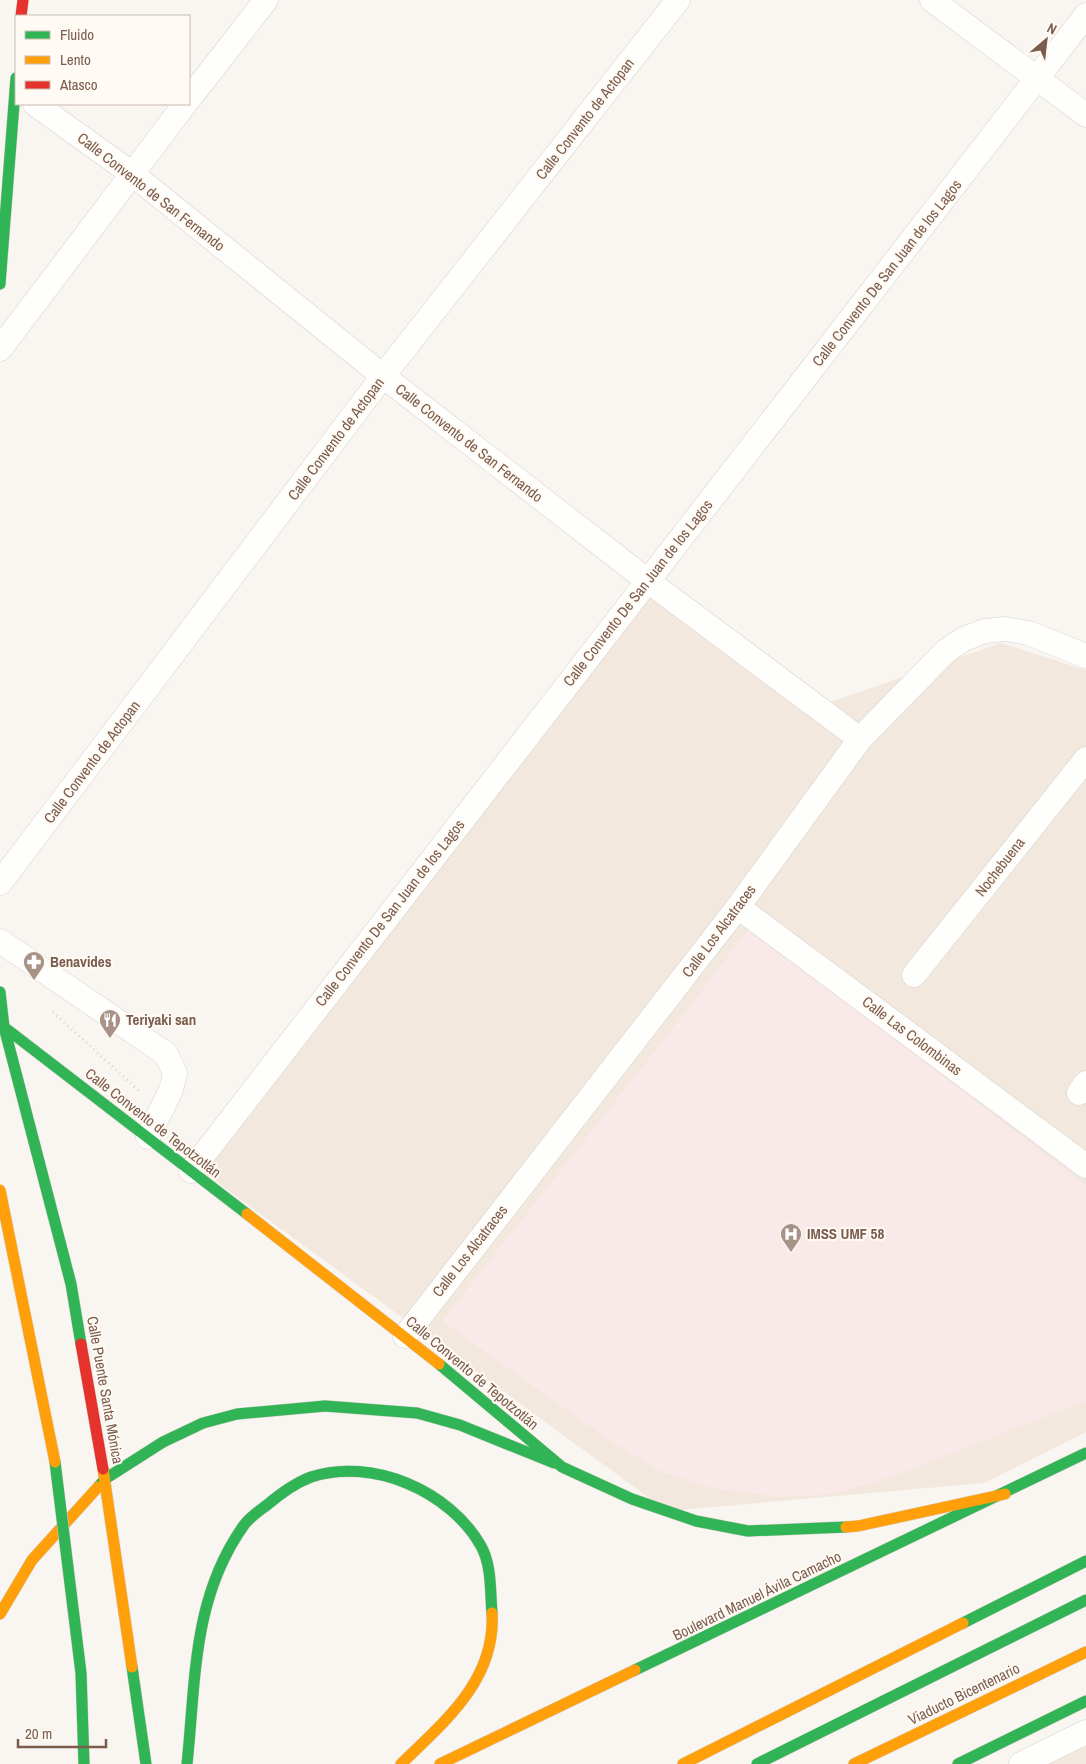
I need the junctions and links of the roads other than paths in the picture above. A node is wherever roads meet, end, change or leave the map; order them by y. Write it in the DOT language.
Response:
graph roads {
  1 [pos="23,0"];
  2 [pos="266,0"];
  3 [pos="678,0"];
  4 [pos="932,0"];
  5 [pos="21,15"];
  6 [pos="1086,16"];
  7 [pos="1037,80"];
  8 [pos="15,98"];
  9 [pos="190,98"];
  10 [pos="36,105"];
  11 [pos="184,105"];
  12 [pos="1086,115"];
  13 [pos="131,173"];
  14 [pos="0,284"];
  15 [pos="0,349"];
  16 [pos="383,376"];
  17 [pos="648,581"];
  18 [pos="1086,656"];
  19 [pos="860,739"];
  20 [pos="1086,759"];
  21 [pos="0,883"];
  22 [pos="738,907"];
  23 [pos="0,941"];
  24 [pos="914,976"];
  25 [pos="0,992"];
  26 [pos="2,1025"];
  27 [pos="148,1137"];
  28 [pos="1086,1166"];
  29 [pos="191,1170"];
  30 [pos="0,1190"];
  31 [pos="405,1336"];
  32 [pos="1086,1453"];
  33 [pos="562,1467"];
  34 [pos="105,1479"];
  35 [pos="1005,1494"];
  36 [pos="1086,1560"];
  37 [pos="1086,1600"];
  38 [pos="0,1614"];
  39 [pos="1086,1652"];
  40 [pos="1086,1701"];
  41 [pos="1041,1723"];
  42 [pos="1086,1732"];
  43 [pos="1033,1761"];
  44 [pos="84,1764"];
  45 [pos="146,1764"];
  46 [pos="188,1764"];
  47 [pos="401,1764"];
  48 [pos="440,1764"];
  49 [pos="682,1764"];
  50 [pos="757,1764"];
  51 [pos="854,1764"];
  52 [pos="958,1764"];
  1 -- 5 [label="main road"];
  2 -- 9 [label="street"];
  3 -- 16 [label="street, Calle Convento de Actopan"];
  4 -- 7 [label="street"];
  6 -- 7 [label="street, Calle Convento De San Juan de los Lagos"];
  7 -- 12 [label="street"];
  7 -- 17 [label="street, Calle Convento De San Juan de los Lagos"];
  8 -- 14 [label="main road"];
  10 -- 13 [label="street, Calle Convento de San Fernando"];
  11 -- 13 [label="street"];
  13 -- 15 [label="street"];
  13 -- 16 [label="street, Calle Convento de San Fernando"];
  16 -- 17 [label="street, Calle Convento de San Fernando"];
  16 -- 21 [label="street, Calle Convento de Actopan"];
  17 -- 19 [label="street, Calle Convento de San Fernando"];
  17 -- 29 [label="street, Calle Convento De San Juan de los Lagos"];
  18 -- 19 [label="street, Calle Los Alcatraces"];
  19 -- 22 [label="street, Calle Los Alcatraces"];
  20 -- 24 [label="street, Nochebuena"];
  22 -- 28 [label="street, Calle Las Colombinas"];
  22 -- 31 [label="street, Calle Los Alcatraces"];
  23 -- 27 [label="street"];
  25 -- 26 [label="main road, Calle Puente Santa Mónica"];
  26 -- 27 [label="main road, Calle Convento de Tepotzotlán"];
  26 -- 34 [label="main road, Calle Puente Santa Mónica"];
  27 -- 29 [label="main road, Calle Convento de Tepotzotlán"];
  29 -- 31 [label="main road, Calle Convento de Tepotzotlán"];
  30 -- 44 [label="main road, bridge"];
  31 -- 33 [label="main road, Calle Convento de Tepotzotlán"];
  32 -- 35 [label="main road, Boulevard Manuel Ávila Camacho"];
  33 -- 34 [label="main road"];
  33 -- 35 [label="main road, Calle Convento de Tepotzotlán"];
  34 -- 38 [label="main road"];
  34 -- 45 [label="main road, Calle Puente Santa Mónica"];
  35 -- 48 [label="main road, Boulevard Manuel Ávila Camacho"];
  36 -- 49 [label="main road"];
  37 -- 50 [label="main road"];
  39 -- 51 [label="main road, Viaducto Bicentenario"];
  40 -- 41 [label="main road"];
  41 -- 43 [label="street"];
  41 -- 52 [label="main road"];
  42 -- 43 [label="street"];
  46 -- 47 [label="main road"];
}
